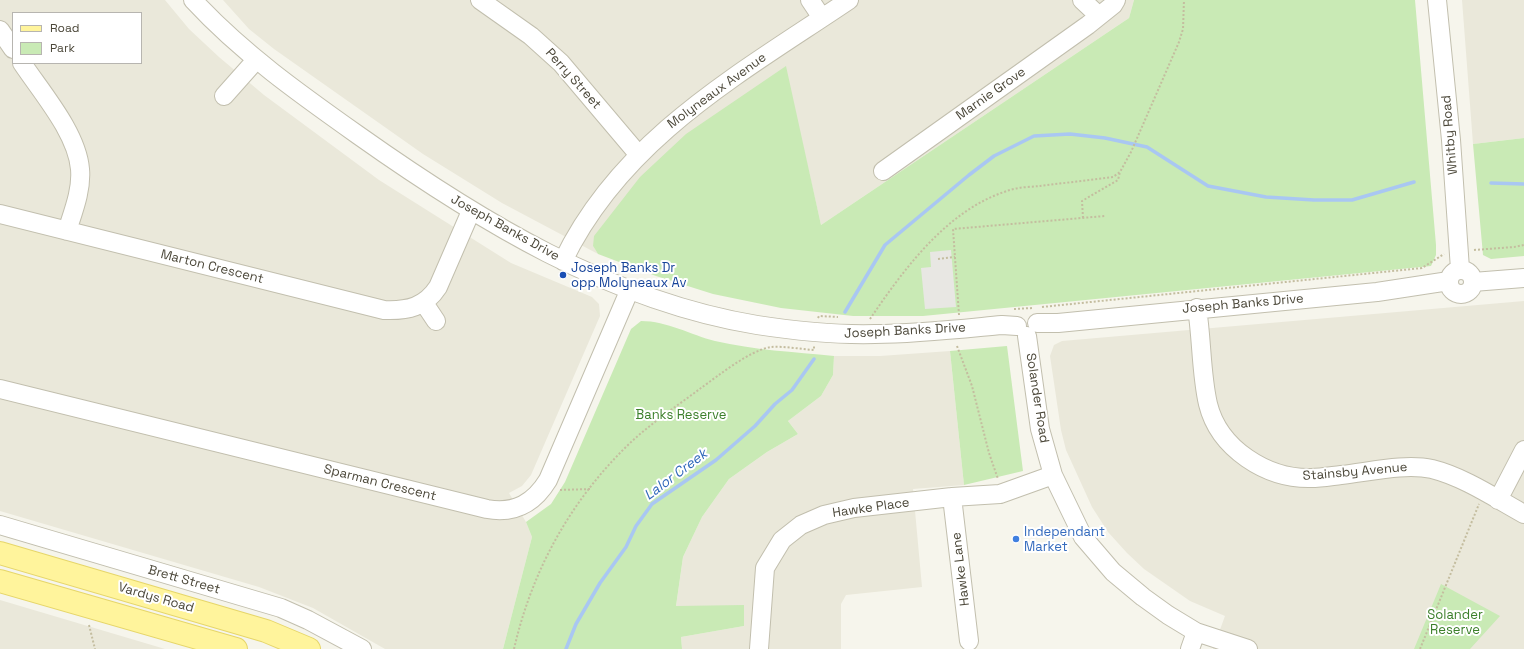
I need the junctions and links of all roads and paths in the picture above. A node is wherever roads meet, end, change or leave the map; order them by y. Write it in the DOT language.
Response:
graph roads {
  1 [pos="194,0"];
  2 [pos="480,0"];
  3 [pos="810,0"];
  4 [pos="849,0"];
  5 [pos="1082,0"];
  6 [pos="1116,0"];
  7 [pos="1184,0"];
  8 [pos="1437,0"];
  9 [pos="1099,16"];
  10 [pos="822,18"];
  11 [pos="0,30"];
  12 [pos="12,48"];
  13 [pos="256,60"];
  14 [pos="23,64"];
  15 [pos="224,96"];
  16 [pos="638,154"];
  17 [pos="883,171"];
  18 [pos="1120,172"];
  19 [pos="471,211"];
  20 [pos="0,214"];
  21 [pos="1105,216"];
  22 [pos="1083,218"];
  23 [pos="68,231"];
  24 [pos="1524,245"];
  25 [pos="1476,250"];
  26 [pos="1444,254"];
  27 [pos="955,258"];
  28 [pos="938,259"];
  29 [pos="563,260"];
  30 [pos="1455,275"];
  31 [pos="1524,278"];
  32 [pos="630,289"];
  33 [pos="424,303"];
  34 [pos="1198,308"];
  35 [pos="959,314"];
  36 [pos="965,314"];
  37 [pos="953,315"];
  38 [pos="819,316"];
  39 [pos="841,317"];
  40 [pos="863,319"];
  41 [pos="870,319"];
  42 [pos="878,319"];
  43 [pos="436,321"];
  44 [pos="1023,324"];
  45 [pos="957,346"];
  46 [pos="814,350"];
  47 [pos="0,389"];
  48 [pos="1524,450"];
  49 [pos="1054,475"];
  50 [pos="590,489"];
  51 [pos="541,491"];
  52 [pos="1000,494"];
  53 [pos="1491,496"];
  54 [pos="952,497"];
  55 [pos="1524,514"];
  56 [pos="0,525"];
  57 [pos="0,553"];
  58 [pos="0,581"];
  59 [pos="88,623"];
  60 [pos="1196,632"];
  61 [pos="970,641"];
  62 [pos="95,649"];
  63 [pos="236,649"];
  64 [pos="309,649"];
  65 [pos="362,649"];
  66 [pos="514,649"];
  67 [pos="759,649"];
  68 [pos="1190,649"];
  69 [pos="1248,649"];
  70 [pos="1420,649"];
  1 -- 13 [label="street, Joseph Banks Drive"];
  2 -- 16 [label="street, Perry Street"];
  3 -- 10 [label="street"];
  4 -- 10 [label="street, Molyneaux Avenue"];
  5 -- 9 [label="street"];
  6 -- 9 [label="street, Marnie Grove"];
  7 -- 18 [label="path"];
  8 -- 30 [label="street, Whitby Road"];
  9 -- 17 [label="street, Marnie Grove"];
  10 -- 16 [label="street, Molyneaux Avenue"];
  11 -- 12 [label="street"];
  13 -- 15 [label="street"];
  13 -- 19 [label="street, Joseph Banks Drive"];
  14 -- 23 [label="street"];
  16 -- 29 [label="street, Molyneaux Avenue"];
  18 -- 22 [label="path"];
  18 -- 41 [label="path"];
  19 -- 29 [label="street, Joseph Banks Drive"];
  19 -- 33 [label="street"];
  20 -- 23 [label="street, Marton Crescent"];
  21 -- 22 [label="path"];
  22 -- 27 [label="path"];
  23 -- 33 [label="street, Marton Crescent"];
  24 -- 25 [label="path"];
  26 -- 44 [label="path"];
  27 -- 28 [label="path"];
  27 -- 35 [label="path"];
  29 -- 32 [label="street, Joseph Banks Drive"];
  30 -- 31 [label="street"];
  30 -- 34 [label="street, Joseph Banks Drive"];
  32 -- 44 [label="street, Joseph Banks Drive"];
  32 -- 51 [label="street, Sparman Crescent"];
  33 -- 43 [label="street"];
  34 -- 44 [label="street, Joseph Banks Drive"];
  34 -- 53 [label="street, Stainsby Avenue"];
  35 -- 36 [label="path"];
  35 -- 37 [label="path"];
  38 -- 39 [label="path"];
  40 -- 41 [label="path"];
  41 -- 42 [label="path"];
  44 -- 49 [label="street, Solander Road"];
  45 -- 52 [label="path"];
  46 -- 50 [label="path"];
  47 -- 51 [label="street, Sparman Crescent"];
  48 -- 53 [label="street"];
  49 -- 52 [label="street, Hawke Place"];
  49 -- 60 [label="street, Solander Road"];
  50 -- 51 [label="path"];
  50 -- 66 [label="path"];
  52 -- 54 [label="street, Hawke Place"];
  53 -- 55 [label="street, Stainsby Avenue"];
  53 -- 70 [label="path"];
  54 -- 61 [label="street, Hawke Lane"];
  54 -- 67 [label="street, Hawke Place"];
  56 -- 65 [label="street, Brett Street"];
  57 -- 64 [label="main road, Vardys Road"];
  58 -- 63 [label="main road, Vardys Road"];
  59 -- 62 [label="path"];
  60 -- 68 [label="street"];
  60 -- 69 [label="street, Solander Road"];
}
